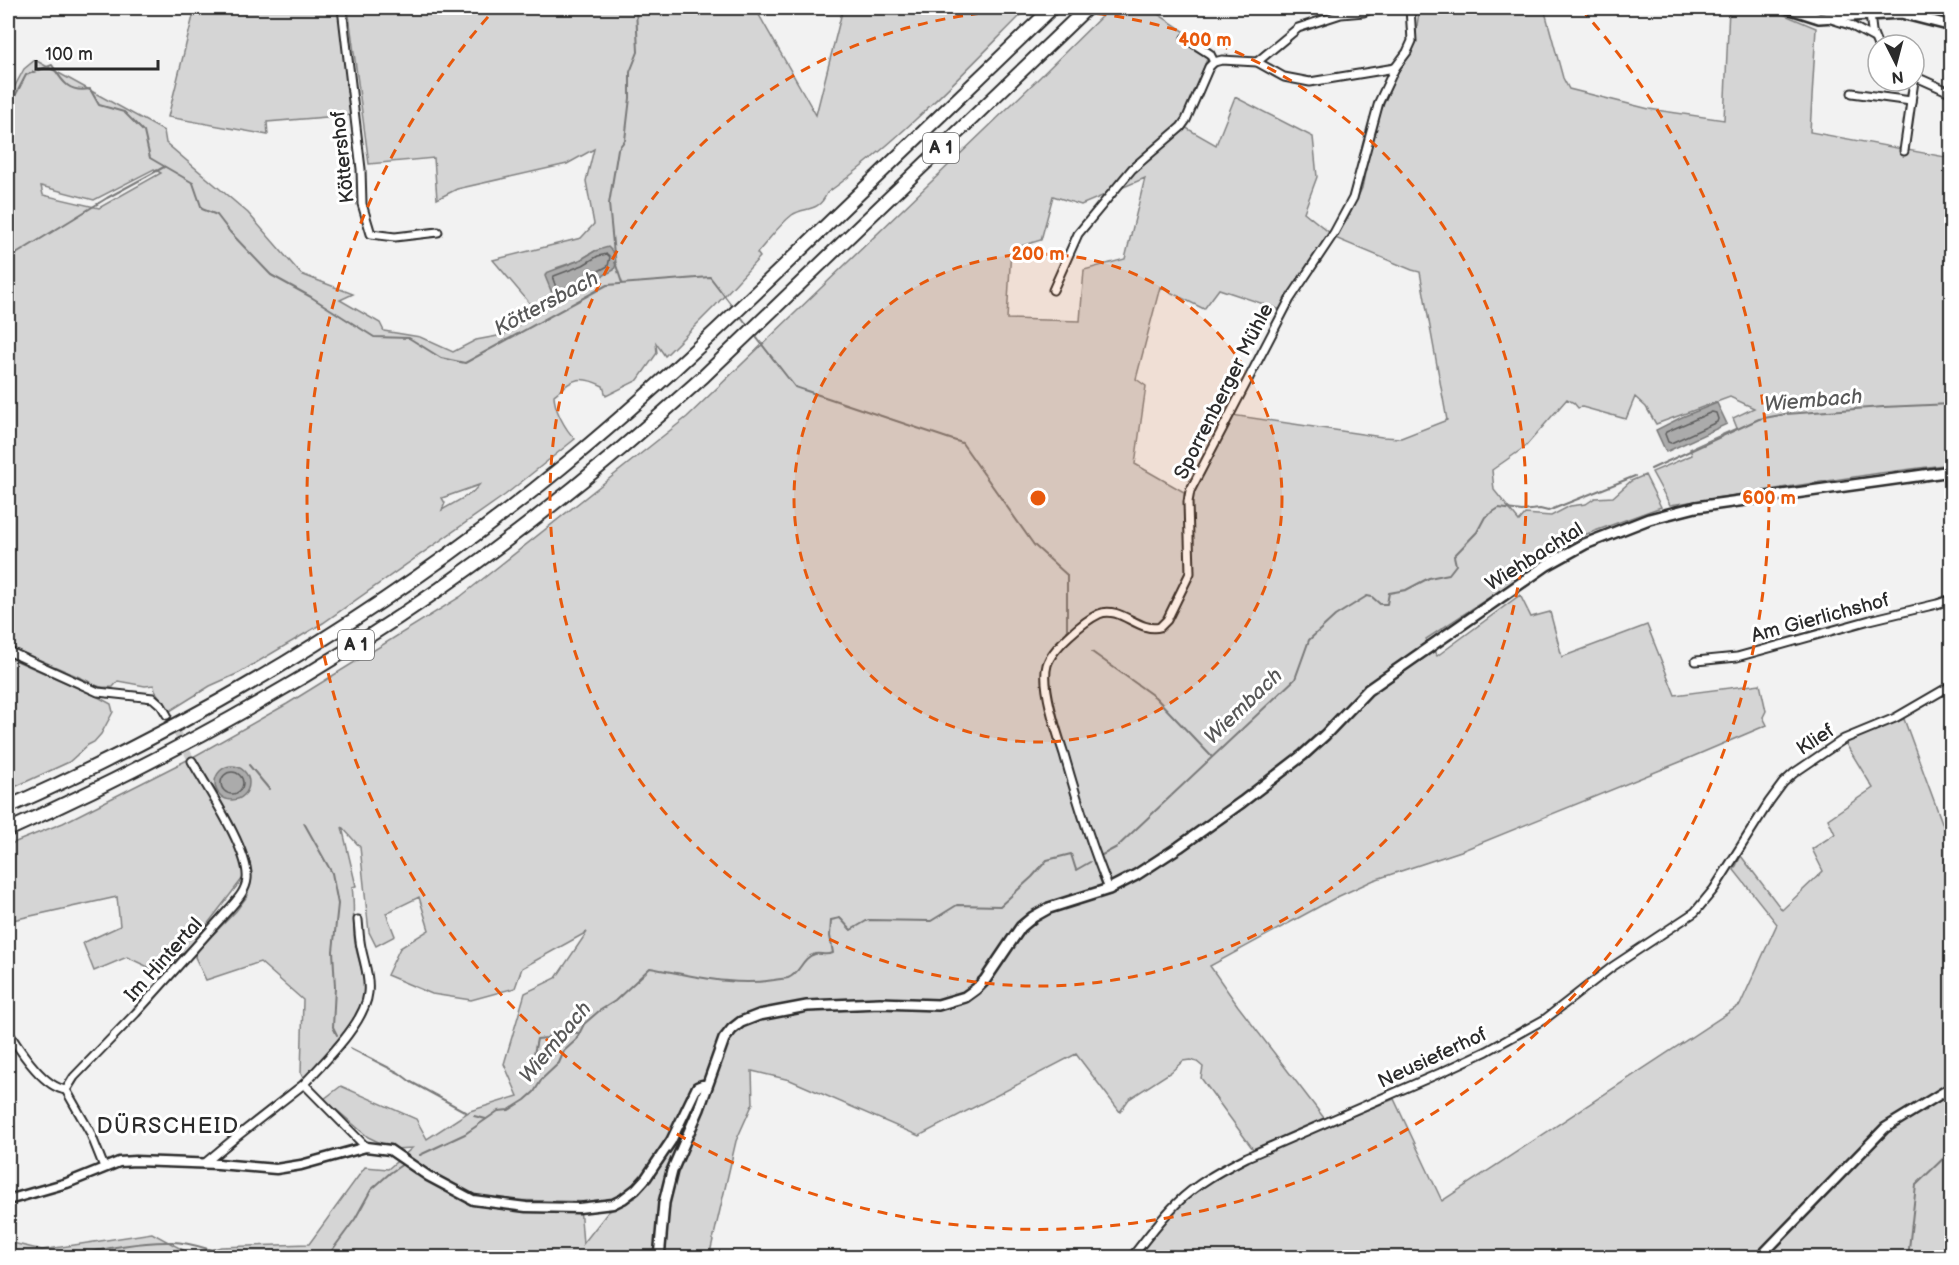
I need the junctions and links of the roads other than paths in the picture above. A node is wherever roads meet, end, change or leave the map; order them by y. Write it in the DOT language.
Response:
graph roads {
  1 [pos="342,8"];
  2 [pos="1052,8"];
  3 [pos="1087,8"];
  4 [pos="1374,8"];
  5 [pos="1410,8"];
  6 [pos="1788,8"];
  7 [pos="1870,14"];
  8 [pos="1828,18"];
  9 [pos="1952,26"];
  10 [pos="1873,33"];
  11 [pos="1866,34"];
  12 [pos="1185,38"];
  13 [pos="1214,62"];
  14 [pos="1257,62"];
  15 [pos="1395,68"];
  16 [pos="1926,83"];
  17 [pos="1851,93"];
  18 [pos="1912,93"];
  19 [pos="1952,93"];
  20 [pos="1911,101"];
  21 [pos="1904,151"];
  22 [pos="438,232"];
  23 [pos="1053,290"];
  24 [pos="1952,471"];
  25 [pos="1952,599"];
  26 [pos="8,651"];
  27 [pos="1696,661"];
  28 [pos="1952,685"];
  29 [pos="167,715"];
  30 [pos="192,761"];
  31 [pos="8,807"];
  32 [pos="8,830"];
  33 [pos="1732,862"];
  34 [pos="1108,889"];
  35 [pos="358,920"];
  36 [pos="8,1032"];
  37 [pos="304,1084"];
  38 [pos="707,1085"];
  39 [pos="1952,1087"];
  40 [pos="66,1090"];
  41 [pos="366,1148"];
  42 [pos="205,1163"];
  43 [pos="104,1167"];
  44 [pos="8,1200"];
  45 [pos="659,1257"];
  46 [pos="1131,1257"];
  47 [pos="1759,1257"];
  1 -- 22 [label="street, Köttershof"];
  2 -- 31 [label="highway, A 1"];
  3 -- 32 [label="highway, A 1"];
  4 -- 14 [label="street"];
  5 -- 15 [label="street, Sporrenberger Mühle"];
  6 -- 8 [label="main road"];
  7 -- 8 [label="main road"];
  7 -- 9 [label="main road"];
  7 -- 10 [label="street"];
  8 -- 11 [label="street"];
  12 -- 13 [label="street"];
  13 -- 14 [label="street"];
  13 -- 23 [label="street"];
  14 -- 15 [label="street"];
  15 -- 34 [label="street, Sporrenberger Mühle"];
  16 -- 19 [label="street"];
  17 -- 20 [label="street"];
  18 -- 20 [label="street"];
  20 -- 21 [label="street"];
  24 -- 34 [label="main road, Wiehbachtal"];
  25 -- 27 [label="street, Am Gierlichshof"];
  26 -- 29 [label="street"];
  28 -- 33 [label="street, Klief"];
  30 -- 40 [label="street, Im Hintertal"];
  33 -- 46 [label="street, Neusieferhof"];
  34 -- 38 [label="main road, Wiehbachtal"];
  35 -- 37 [label="street"];
  36 -- 40 [label="street"];
  37 -- 41 [label="street"];
  37 -- 42 [label="street"];
  38 -- 41 [label="street"];
  38 -- 45 [label="main road, Wiehbachtal"];
  39 -- 47 [label="street"];
  40 -- 43 [label="street"];
  41 -- 42 [label="street"];
  42 -- 43 [label="street"];
  43 -- 44 [label="street"];
}
